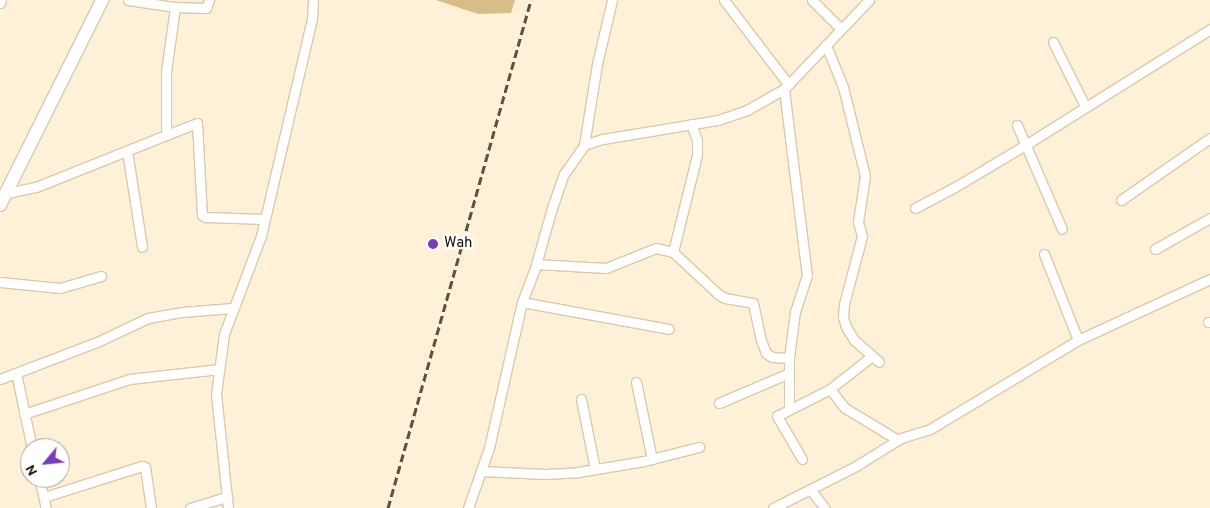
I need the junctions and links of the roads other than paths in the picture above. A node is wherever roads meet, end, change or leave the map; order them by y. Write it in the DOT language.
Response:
graph roads {
  1 [pos="102,0"];
  2 [pos="128,0"];
  3 [pos="209,0"];
  4 [pos="313,0"];
  5 [pos="612,0"];
  6 [pos="724,0"];
  7 [pos="812,0"];
  8 [pos="869,0"];
  9 [pos="175,7"];
  10 [pos="840,29"];
  11 [pos="1210,29"];
  12 [pos="1052,42"];
  13 [pos="826,45"];
  14 [pos="786,87"];
  15 [pos="1086,106"];
  16 [pos="691,124"];
  17 [pos="1017,125"];
  18 [pos="166,135"];
  19 [pos="1210,138"];
  20 [pos="1027,144"];
  21 [pos="584,145"];
  22 [pos="127,151"];
  23 [pos="7,193"];
  24 [pos="1121,200"];
  25 [pos="0,205"];
  26 [pos="915,208"];
  27 [pos="1210,218"];
  28 [pos="265,219"];
  29 [pos="1062,229"];
  30 [pos="142,247"];
  31 [pos="1154,249"];
  32 [pos="673,252"];
  33 [pos="1044,254"];
  34 [pos="536,264"];
  35 [pos="101,276"];
  36 [pos="1210,279"];
  37 [pos="0,282"];
  38 [pos="522,302"];
  39 [pos="232,308"];
  40 [pos="670,329"];
  41 [pos="1078,340"];
  42 [pos="789,358"];
  43 [pos="218,369"];
  44 [pos="16,373"];
  45 [pos="789,373"];
  46 [pos="0,379"];
  47 [pos="636,382"];
  48 [pos="830,389"];
  49 [pos="581,399"];
  50 [pos="719,402"];
  51 [pos="789,409"];
  52 [pos="24,414"];
  53 [pos="30,438"];
  54 [pos="898,440"];
  55 [pos="699,446"];
  56 [pos="652,459"];
  57 [pos="802,459"];
  58 [pos="595,469"];
  59 [pos="481,471"];
  60 [pos="42,488"];
  61 [pos="810,489"];
  62 [pos="44,496"];
  63 [pos="227,497"];
  64 [pos="46,508"];
  65 [pos="151,508"];
  66 [pos="190,508"];
  67 [pos="228,508"];
  68 [pos="468,508"];
  69 [pos="774,508"];
  70 [pos="825,508"];
  1 -- 23 [label="main road"];
  2 -- 9 [label="street"];
  3 -- 9 [label="street"];
  4 -- 28 [label="street"];
  5 -- 21 [label="street"];
  6 -- 14 [label="street"];
  7 -- 10 [label="street"];
  8 -- 10 [label="street"];
  9 -- 18 [label="street"];
  10 -- 13 [label="street"];
  11 -- 15 [label="street"];
  12 -- 15 [label="street"];
  13 -- 14 [label="street"];
  13 -- 48 [label="street"];
  14 -- 16 [label="street"];
  14 -- 42 [label="street"];
  15 -- 20 [label="street"];
  16 -- 21 [label="street"];
  16 -- 32 [label="street"];
  17 -- 20 [label="street"];
  18 -- 22 [label="street"];
  18 -- 28 [label="street"];
  19 -- 24 [label="street"];
  20 -- 26 [label="street"];
  20 -- 29 [label="street"];
  21 -- 34 [label="street"];
  22 -- 23 [label="street"];
  22 -- 30 [label="street"];
  23 -- 25 [label="main road"];
  27 -- 31 [label="street"];
  28 -- 39 [label="street"];
  32 -- 34 [label="street"];
  32 -- 42 [label="street"];
  33 -- 41 [label="street"];
  34 -- 38 [label="street"];
  35 -- 37 [label="street"];
  36 -- 41 [label="street"];
  38 -- 40 [label="street"];
  38 -- 59 [label="street"];
  39 -- 43 [label="street"];
  39 -- 44 [label="street"];
  41 -- 54 [label="street"];
  42 -- 45 [label="street"];
  43 -- 52 [label="street"];
  43 -- 63 [label="street"];
  44 -- 46 [label="street"];
  44 -- 52 [label="street"];
  45 -- 50 [label="street"];
  45 -- 51 [label="street"];
  47 -- 56 [label="street"];
  48 -- 51 [label="street"];
  48 -- 54 [label="street"];
  49 -- 58 [label="street"];
  51 -- 57 [label="street"];
  52 -- 53 [label="street"];
  54 -- 61 [label="street"];
  55 -- 56 [label="street"];
  56 -- 58 [label="street"];
  58 -- 59 [label="street"];
  59 -- 68 [label="street"];
  60 -- 62 [label="street"];
  61 -- 69 [label="street"];
  61 -- 70 [label="street"];
  62 -- 64 [label="street"];
  62 -- 65 [label="street"];
  63 -- 66 [label="street"];
  63 -- 67 [label="street"];
}
